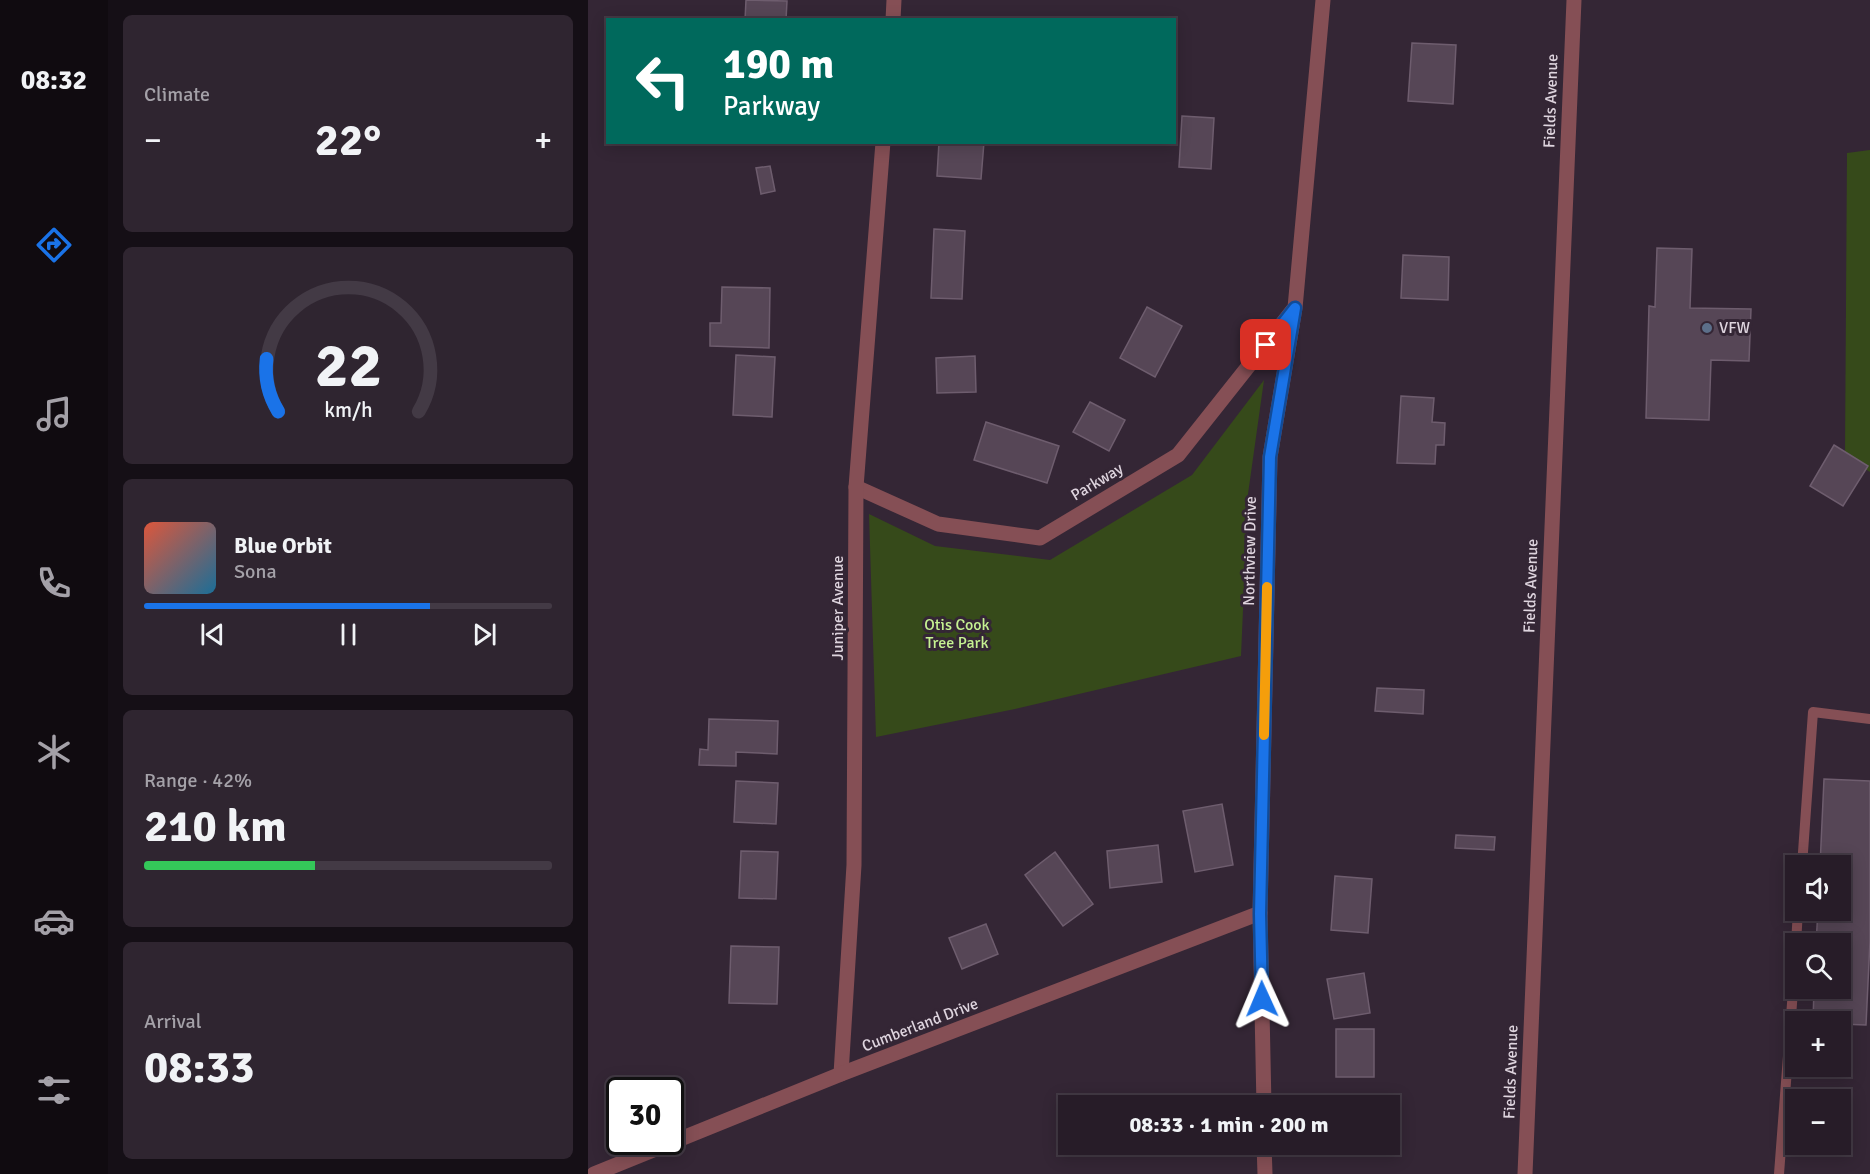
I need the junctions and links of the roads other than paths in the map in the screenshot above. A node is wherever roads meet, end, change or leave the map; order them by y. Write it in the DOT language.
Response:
graph roads {
  1 [pos="894,0"];
  2 [pos="1323,0"];
  3 [pos="1574,0"];
  4 [pos="892,18"];
  5 [pos="883,144"];
  6 [pos="1295,308"];
  7 [pos="856,487"];
  8 [pos="1870,719"];
  9 [pos="1803,855"];
  10 [pos="1260,914"];
  11 [pos="1792,999"];
  12 [pos="842,1074"];
  13 [pos="1264,1095"];
  14 [pos="1264,1155"];
  15 [pos="594,1174"];
  16 [pos="1265,1174"];
  17 [pos="1525,1174"];
  18 [pos="1779,1174"];
  1 -- 4 [label="street"];
  2 -- 6 [label="street, Northview Drive"];
  3 -- 17 [label="street, Fields Avenue"];
  5 -- 7 [label="street, Juniper Avenue"];
  6 -- 7 [label="street, Parkway"];
  6 -- 10 [label="street, Northview Drive"];
  7 -- 12 [label="street, Juniper Avenue"];
  8 -- 9 [label="lane"];
  10 -- 12 [label="street, Cumberland Drive"];
  10 -- 13 [label="street, Northview Drive"];
  11 -- 18 [label="lane"];
  12 -- 15 [label="street, Cumberland Drive"];
  14 -- 16 [label="street"];
}
